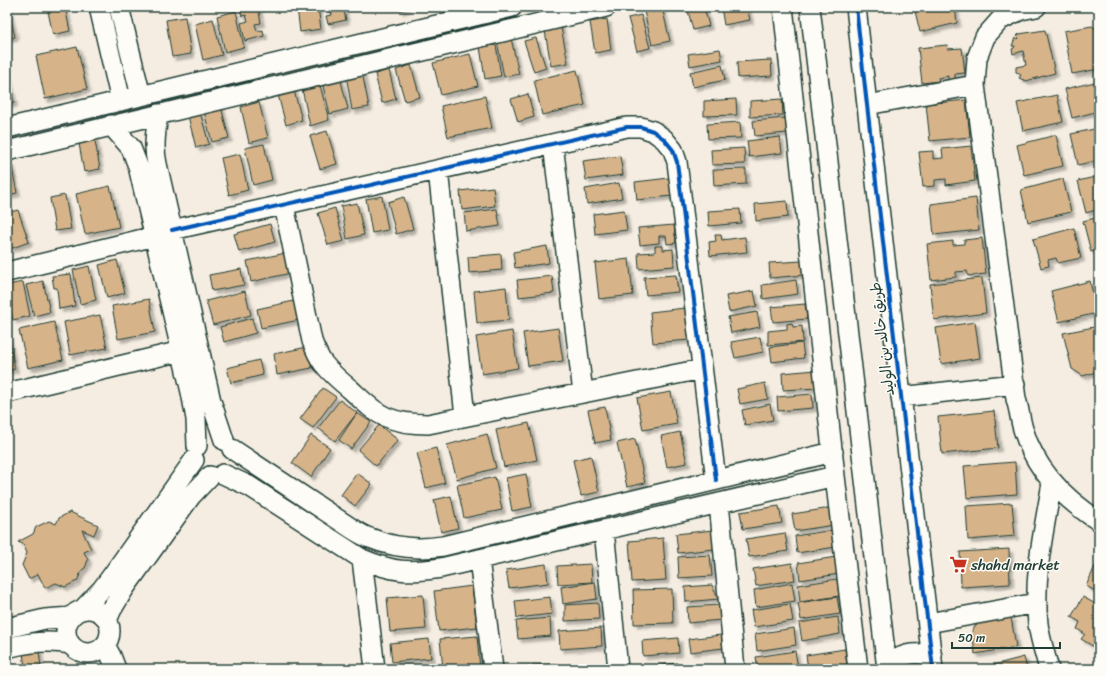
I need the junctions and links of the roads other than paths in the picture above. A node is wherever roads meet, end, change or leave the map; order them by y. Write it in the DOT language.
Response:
graph roads {
  1 [pos="99,7"];
  2 [pos="119,7"];
  3 [pos="512,7"];
  4 [pos="606,7"];
  5 [pos="783,7"];
  6 [pos="810,7"];
  7 [pos="856,7"];
  8 [pos="1036,7"];
  9 [pos="347,46"];
  10 [pos="352,68"];
  11 [pos="976,85"];
  12 [pos="141,96"];
  13 [pos="121,101"];
  14 [pos="867,105"];
  15 [pos="158,114"];
  16 [pos="111,125"];
  17 [pos="7,128"];
  18 [pos="553,144"];
  19 [pos="7,151"];
  20 [pos="438,170"];
  21 [pos="284,205"];
  22 [pos="163,233"];
  23 [pos="7,272"];
  24 [pos="181,351"];
  25 [pos="702,369"];
  26 [pos="1015,384"];
  27 [pos="7,393"];
  28 [pos="583,393"];
  29 [pos="901,397"];
  30 [pos="465,416"];
  31 [pos="228,444"];
  32 [pos="833,452"];
  33 [pos="195,453"];
  34 [pos="216,475"];
  35 [pos="835,476"];
  36 [pos="716,480"];
  37 [pos="1052,483"];
  38 [pos="719,503"];
  39 [pos="1099,521"];
  40 [pos="604,530"];
  41 [pos="362,559"];
  42 [pos="479,559"];
  43 [pos="1037,603"];
  44 [pos="77,614"];
  45 [pos="107,620"];
  46 [pos="928,623"];
  47 [pos="7,628"];
  48 [pos="106,645"];
  49 [pos="74,647"];
  50 [pos="7,648"];
  51 [pos="932,662"];
  52 [pos="887,668"];
  53 [pos="90,669"];
  54 [pos="116,669"];
  55 [pos="375,669"];
  56 [pos="493,669"];
  57 [pos="618,669"];
  58 [pos="735,669"];
  59 [pos="858,669"];
  60 [pos="1048,669"];
  1 -- 13 [label="street"];
  2 -- 12 [label="street"];
  3 -- 9 [label="street"];
  4 -- 10 [label="street"];
  5 -- 32 [label="street"];
  6 -- 52 [label="street"];
  7 -- 14 [label="street, طريق خالد بن الوليد"];
  8 -- 11 [label="street"];
  9 -- 10 [label="street"];
  9 -- 12 [label="street"];
  10 -- 15 [label="street"];
  11 -- 14 [label="street"];
  11 -- 26 [label="street"];
  12 -- 13 [label="street"];
  13 -- 17 [label="street"];
  14 -- 29 [label="street, طريق خالد بن الوليد"];
  15 -- 16 [label="street"];
  15 -- 22 [label="street"];
  16 -- 19 [label="street"];
  16 -- 22 [label="street"];
  18 -- 20 [label="street"];
  18 -- 25 [label="street"];
  18 -- 28 [label="street"];
  20 -- 21 [label="street"];
  20 -- 30 [label="street"];
  21 -- 22 [label="street"];
  21 -- 30 [label="street"];
  22 -- 23 [label="street"];
  22 -- 24 [label="street"];
  22 -- 31 [label="street"];
  24 -- 27 [label="street"];
  24 -- 33 [label="street"];
  25 -- 28 [label="street"];
  25 -- 36 [label="street"];
  26 -- 29 [label="street"];
  26 -- 37 [label="street"];
  28 -- 30 [label="street"];
  29 -- 46 [label="street, طريق خالد بن الوليد"];
  31 -- 33 [label="street"];
  31 -- 34 [label="street"];
  31 -- 36 [label="street"];
  32 -- 35 [label="street"];
  32 -- 36 [label="street"];
  33 -- 34 [label="street"];
  33 -- 44 [label="street"];
  34 -- 41 [label="street"];
  34 -- 45 [label="street"];
  35 -- 38 [label="street"];
  35 -- 59 [label="street"];
  37 -- 39 [label="street"];
  37 -- 43 [label="street"];
  38 -- 40 [label="street"];
  38 -- 58 [label="street"];
  40 -- 42 [label="street"];
  40 -- 57 [label="street"];
  41 -- 42 [label="street"];
  41 -- 55 [label="street"];
  42 -- 56 [label="street"];
  43 -- 46 [label="street"];
  43 -- 60 [label="street"];
  44 -- 45 [label="street"];
  44 -- 47 [label="street"];
  44 -- 49 [label="street"];
  45 -- 48 [label="street"];
  46 -- 51 [label="street, طريق خالد بن الوليد"];
  48 -- 49 [label="street"];
  48 -- 54 [label="street"];
  49 -- 50 [label="street"];
  49 -- 53 [label="street"];
  51 -- 52 [label="street"];
}
